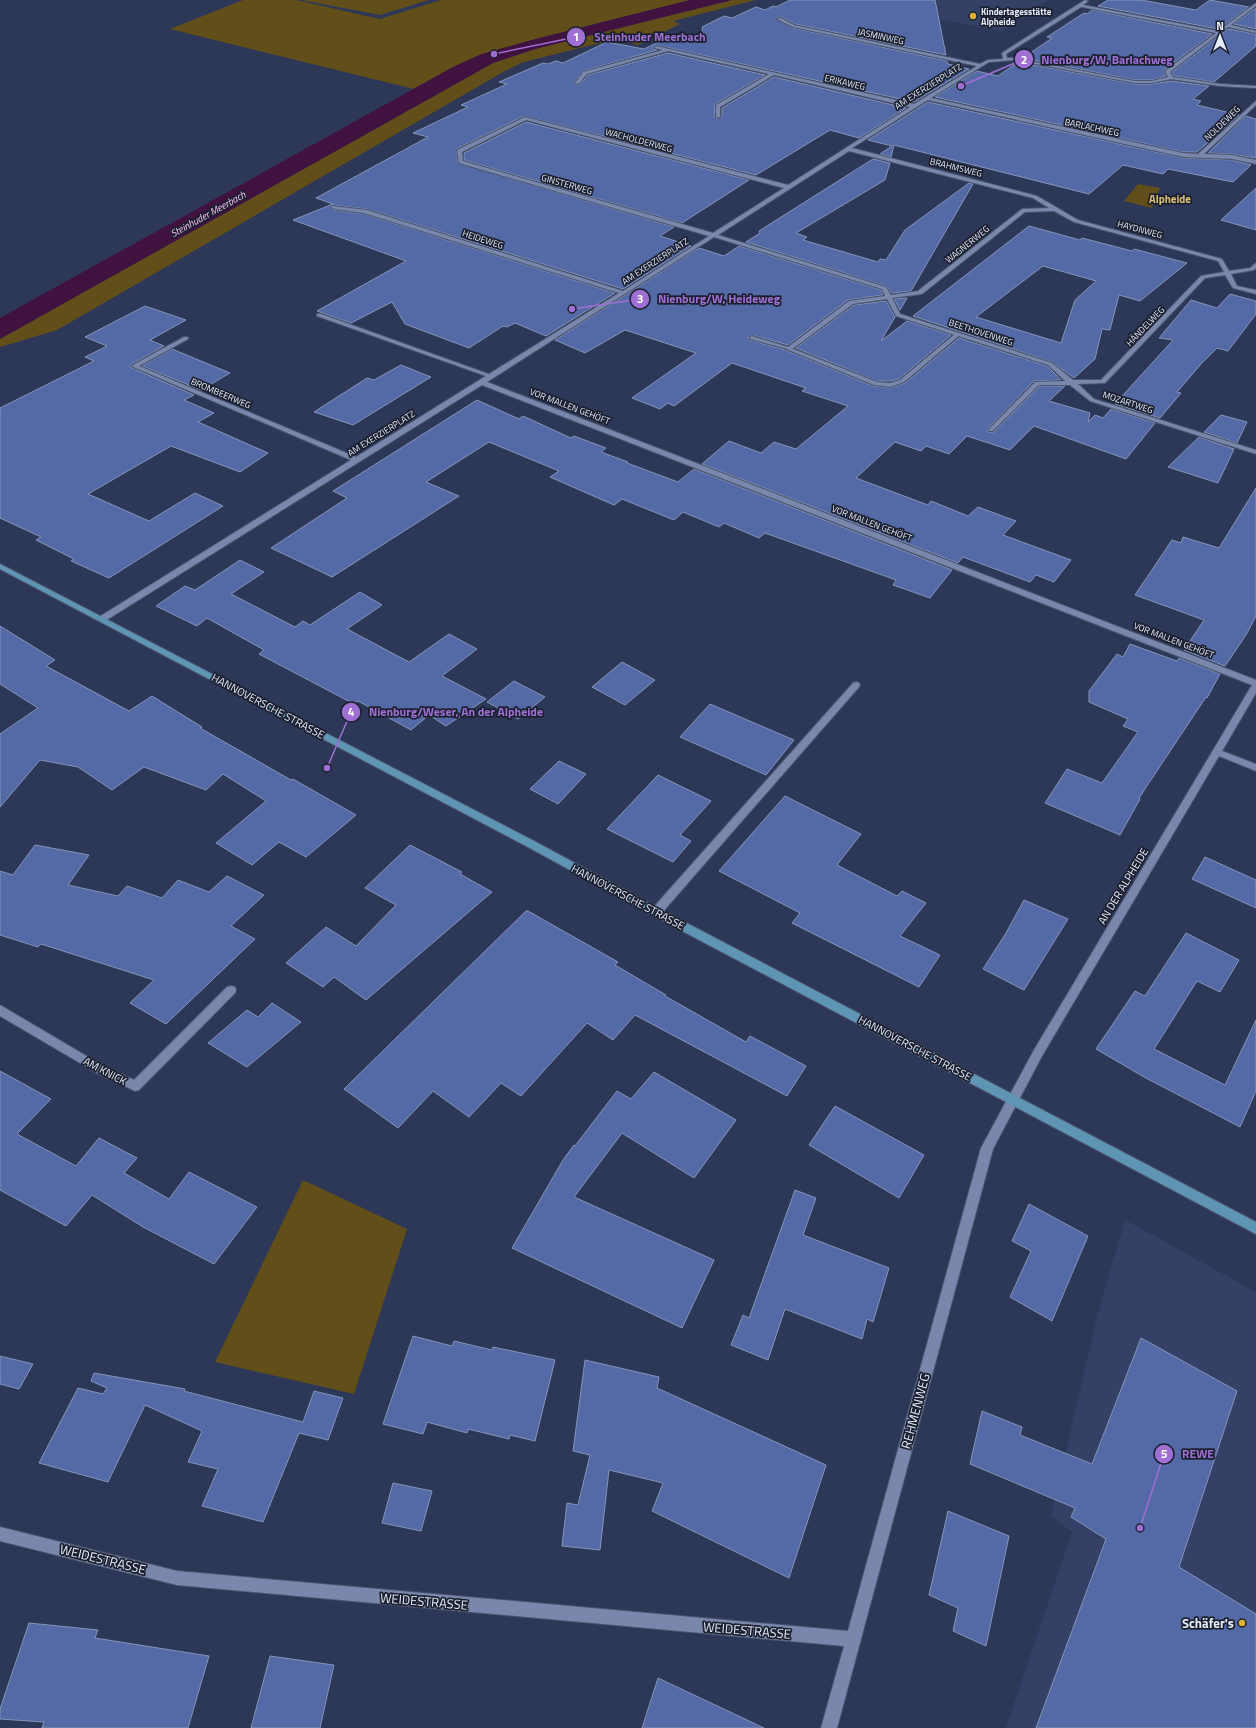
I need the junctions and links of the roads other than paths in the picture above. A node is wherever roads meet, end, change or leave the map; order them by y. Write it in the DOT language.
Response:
graph roads {
  1 [pos="1088,0"];
  2 [pos="1256,4"];
  3 [pos="1082,6"];
  4 [pos="779,19"];
  5 [pos="1228,26"];
  6 [pos="1219,32"];
  7 [pos="1256,32"];
  8 [pos="656,46"];
  9 [pos="669,49"];
  10 [pos="1005,59"];
  11 [pos="980,66"];
  12 [pos="773,74"];
  13 [pos="1171,78"];
  14 [pos="577,83"];
  15 [pos="1255,88"];
  16 [pos="926,98"];
  17 [pos="1256,102"];
  18 [pos="914,106"];
  19 [pos="718,117"];
  20 [pos="489,135"];
  21 [pos="848,149"];
  22 [pos="1199,156"];
  23 [pos="1256,162"];
  24 [pos="788,188"];
  25 [pos="334,207"];
  26 [pos="1057,209"];
  27 [pos="713,235"];
  28 [pos="1256,265"];
  29 [pos="1228,273"];
  30 [pos="1256,292"];
  31 [pos="624,293"];
  32 [pos="889,297"];
  33 [pos="319,315"];
  34 [pos="958,334"];
  35 [pos="186,338"];
  36 [pos="752,338"];
  37 [pos="789,349"];
  38 [pos="490,376"];
  39 [pos="481,382"];
  40 [pos="1072,383"];
  41 [pos="991,430"];
  42 [pos="1256,452"];
  43 [pos="356,460"];
  44 [pos="0,566"];
  45 [pos="102,619"];
  46 [pos="1256,683"];
  47 [pos="856,685"];
  48 [pos="1256,686"];
  49 [pos="1217,752"];
  50 [pos="1256,768"];
  51 [pos="656,912"];
  52 [pos="231,990"];
  53 [pos="0,1010"];
  54 [pos="1012,1099"];
  55 [pos="1256,1228"];
  56 [pos="0,1534"];
  57 [pos="852,1639"];
  58 [pos="829,1728"];
  1 -- 3 [label="street"];
  2 -- 5 [label="street"];
  3 -- 6 [label="street"];
  3 -- 10 [label="street"];
  4 -- 11 [label="street, JASMINWEG"];
  5 -- 6 [label="street"];
  5 -- 7 [label="street"];
  6 -- 13 [label="street"];
  8 -- 9 [label="street, ERIKAWEG"];
  9 -- 12 [label="street, ERIKAWEG"];
  9 -- 14 [label="street, ERIKAWEG"];
  10 -- 11 [label="street, AM EXERZIERPLATZ"];
  10 -- 13 [label="street, AM EXERZIERPLATZ"];
  11 -- 16 [label="street, AM EXERZIERPLATZ"];
  12 -- 18 [label="street, ERIKAWEG"];
  12 -- 19 [label="street"];
  13 -- 15 [label="street, AM EXERZIERPLATZ"];
  16 -- 18 [label="street, AM EXERZIERPLATZ"];
  16 -- 22 [label="street, BARLACHWEG"];
  17 -- 22 [label="street, NOLDEWEG"];
  18 -- 21 [label="street, AM EXERZIERPLATZ"];
  20 -- 24 [label="street, WACHOLDERWEG"];
  20 -- 27 [label="street, GINSTERWEG"];
  21 -- 24 [label="street, AM EXERZIERPLATZ"];
  21 -- 26 [label="street, BRAHMSWEG"];
  22 -- 23 [label="street, BARLACHWEG"];
  24 -- 27 [label="street, AM EXERZIERPLATZ"];
  25 -- 31 [label="street, HEIDEWEG"];
  26 -- 29 [label="street, HAYDNWEG"];
  26 -- 32 [label="street, WAGNERWEG"];
  27 -- 31 [label="street, AM EXERZIERPLATZ"];
  27 -- 32 [label="street, BEETHOVENWEG"];
  28 -- 29 [label="street, HÄNDELWEG"];
  29 -- 30 [label="street"];
  29 -- 40 [label="street, HÄNDELWEG"];
  31 -- 38 [label="street, AM EXERZIERPLATZ"];
  32 -- 34 [label="street, BEETHOVENWEG"];
  32 -- 37 [label="street"];
  33 -- 38 [label="street"];
  34 -- 37 [label="street"];
  34 -- 40 [label="street, BEETHOVENWEG"];
  35 -- 43 [label="street, BROMBEERWEG"];
  36 -- 37 [label="street"];
  38 -- 39 [label="street, AM EXERZIERPLATZ"];
  39 -- 43 [label="street, AM EXERZIERPLATZ"];
  39 -- 46 [label="street, VOR MALLEN GEHÖFT"];
  40 -- 41 [label="street"];
  40 -- 42 [label="street, MOZARTWEG"];
  43 -- 45 [label="street, AM EXERZIERPLATZ"];
  44 -- 45 [label="street, HANNOVERSCHE STRASSE"];
  45 -- 51 [label="street, HANNOVERSCHE STRASSE"];
  47 -- 51 [label="street"];
  48 -- 49 [label="street, AN DER ALPHEIDE"];
  49 -- 50 [label="street"];
  49 -- 54 [label="street, AN DER ALPHEIDE"];
  51 -- 54 [label="street, HANNOVERSCHE STRASSE"];
  52 -- 53 [label="street, AM KNICK"];
  54 -- 55 [label="street, HANNOVERSCHE STRASSE"];
  54 -- 57 [label="street, REHMENWEG"];
  56 -- 57 [label="street, WEIDESTRASSE"];
  57 -- 58 [label="street, REHMENWEG"];
}
